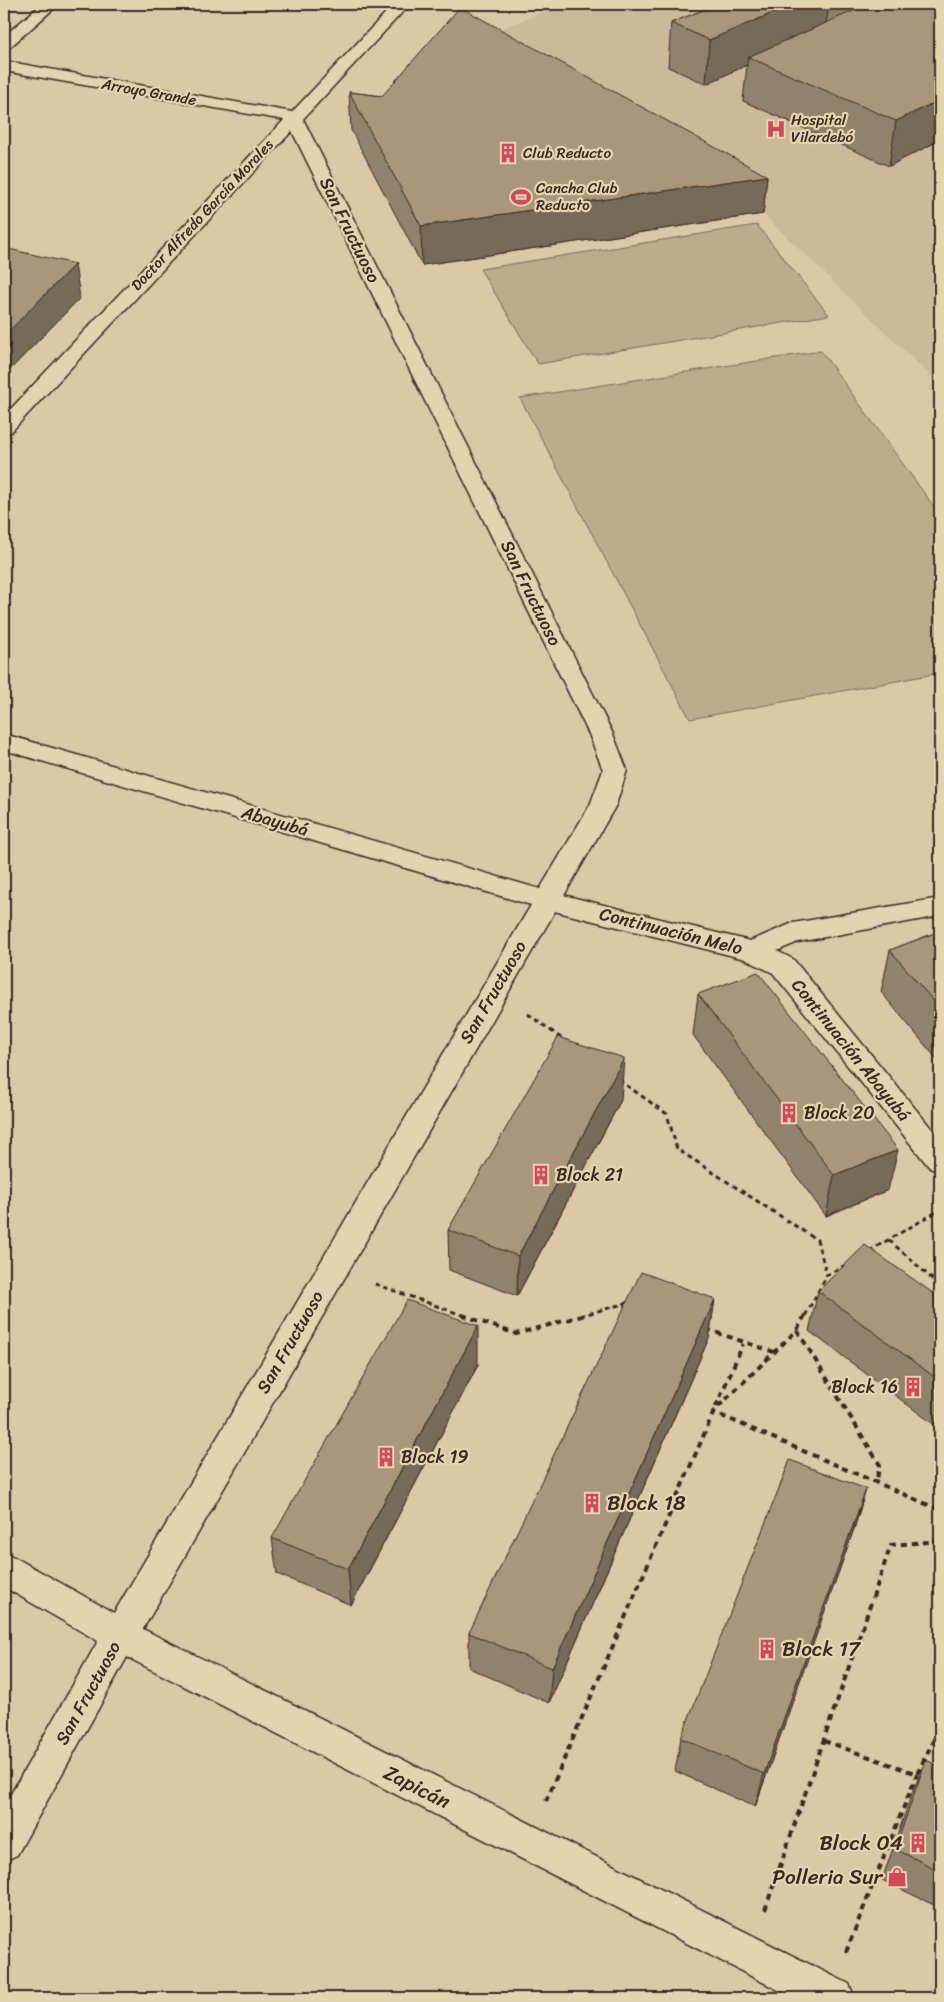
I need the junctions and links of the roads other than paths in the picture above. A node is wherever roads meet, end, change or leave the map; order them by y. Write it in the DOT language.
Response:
graph roads {
  1 [pos="51,4"];
  2 [pos="402,4"];
  3 [pos="4,44"];
  4 [pos="4,66"];
  5 [pos="294,117"];
  6 [pos="4,428"];
  7 [pos="4,742"];
  8 [pos="547,900"];
  9 [pos="940,907"];
  10 [pos="752,951"];
  11 [pos="940,1160"];
  12 [pos="4,1569"];
  13 [pos="120,1635"];
  14 [pos="4,1842"];
  15 [pos="831,1997"];
  1 -- 3 [label="street"];
  2 -- 5 [label="street, Doctor Alfredo García Morales"];
  4 -- 5 [label="street, Arroyo Grande"];
  5 -- 6 [label="street, Doctor Alfredo García Morales"];
  5 -- 8 [label="street, San Fructuoso"];
  7 -- 8 [label="street, Abayubá"];
  8 -- 10 [label="street, Continuación Melo"];
  8 -- 13 [label="street, San Fructuoso"];
  9 -- 10 [label="street, Continuación Melo"];
  10 -- 11 [label="street, Continuación Abayubá"];
  12 -- 13 [label="street, Zapicán"];
  13 -- 14 [label="street, San Fructuoso"];
  13 -- 15 [label="street, Zapicán"];
}
